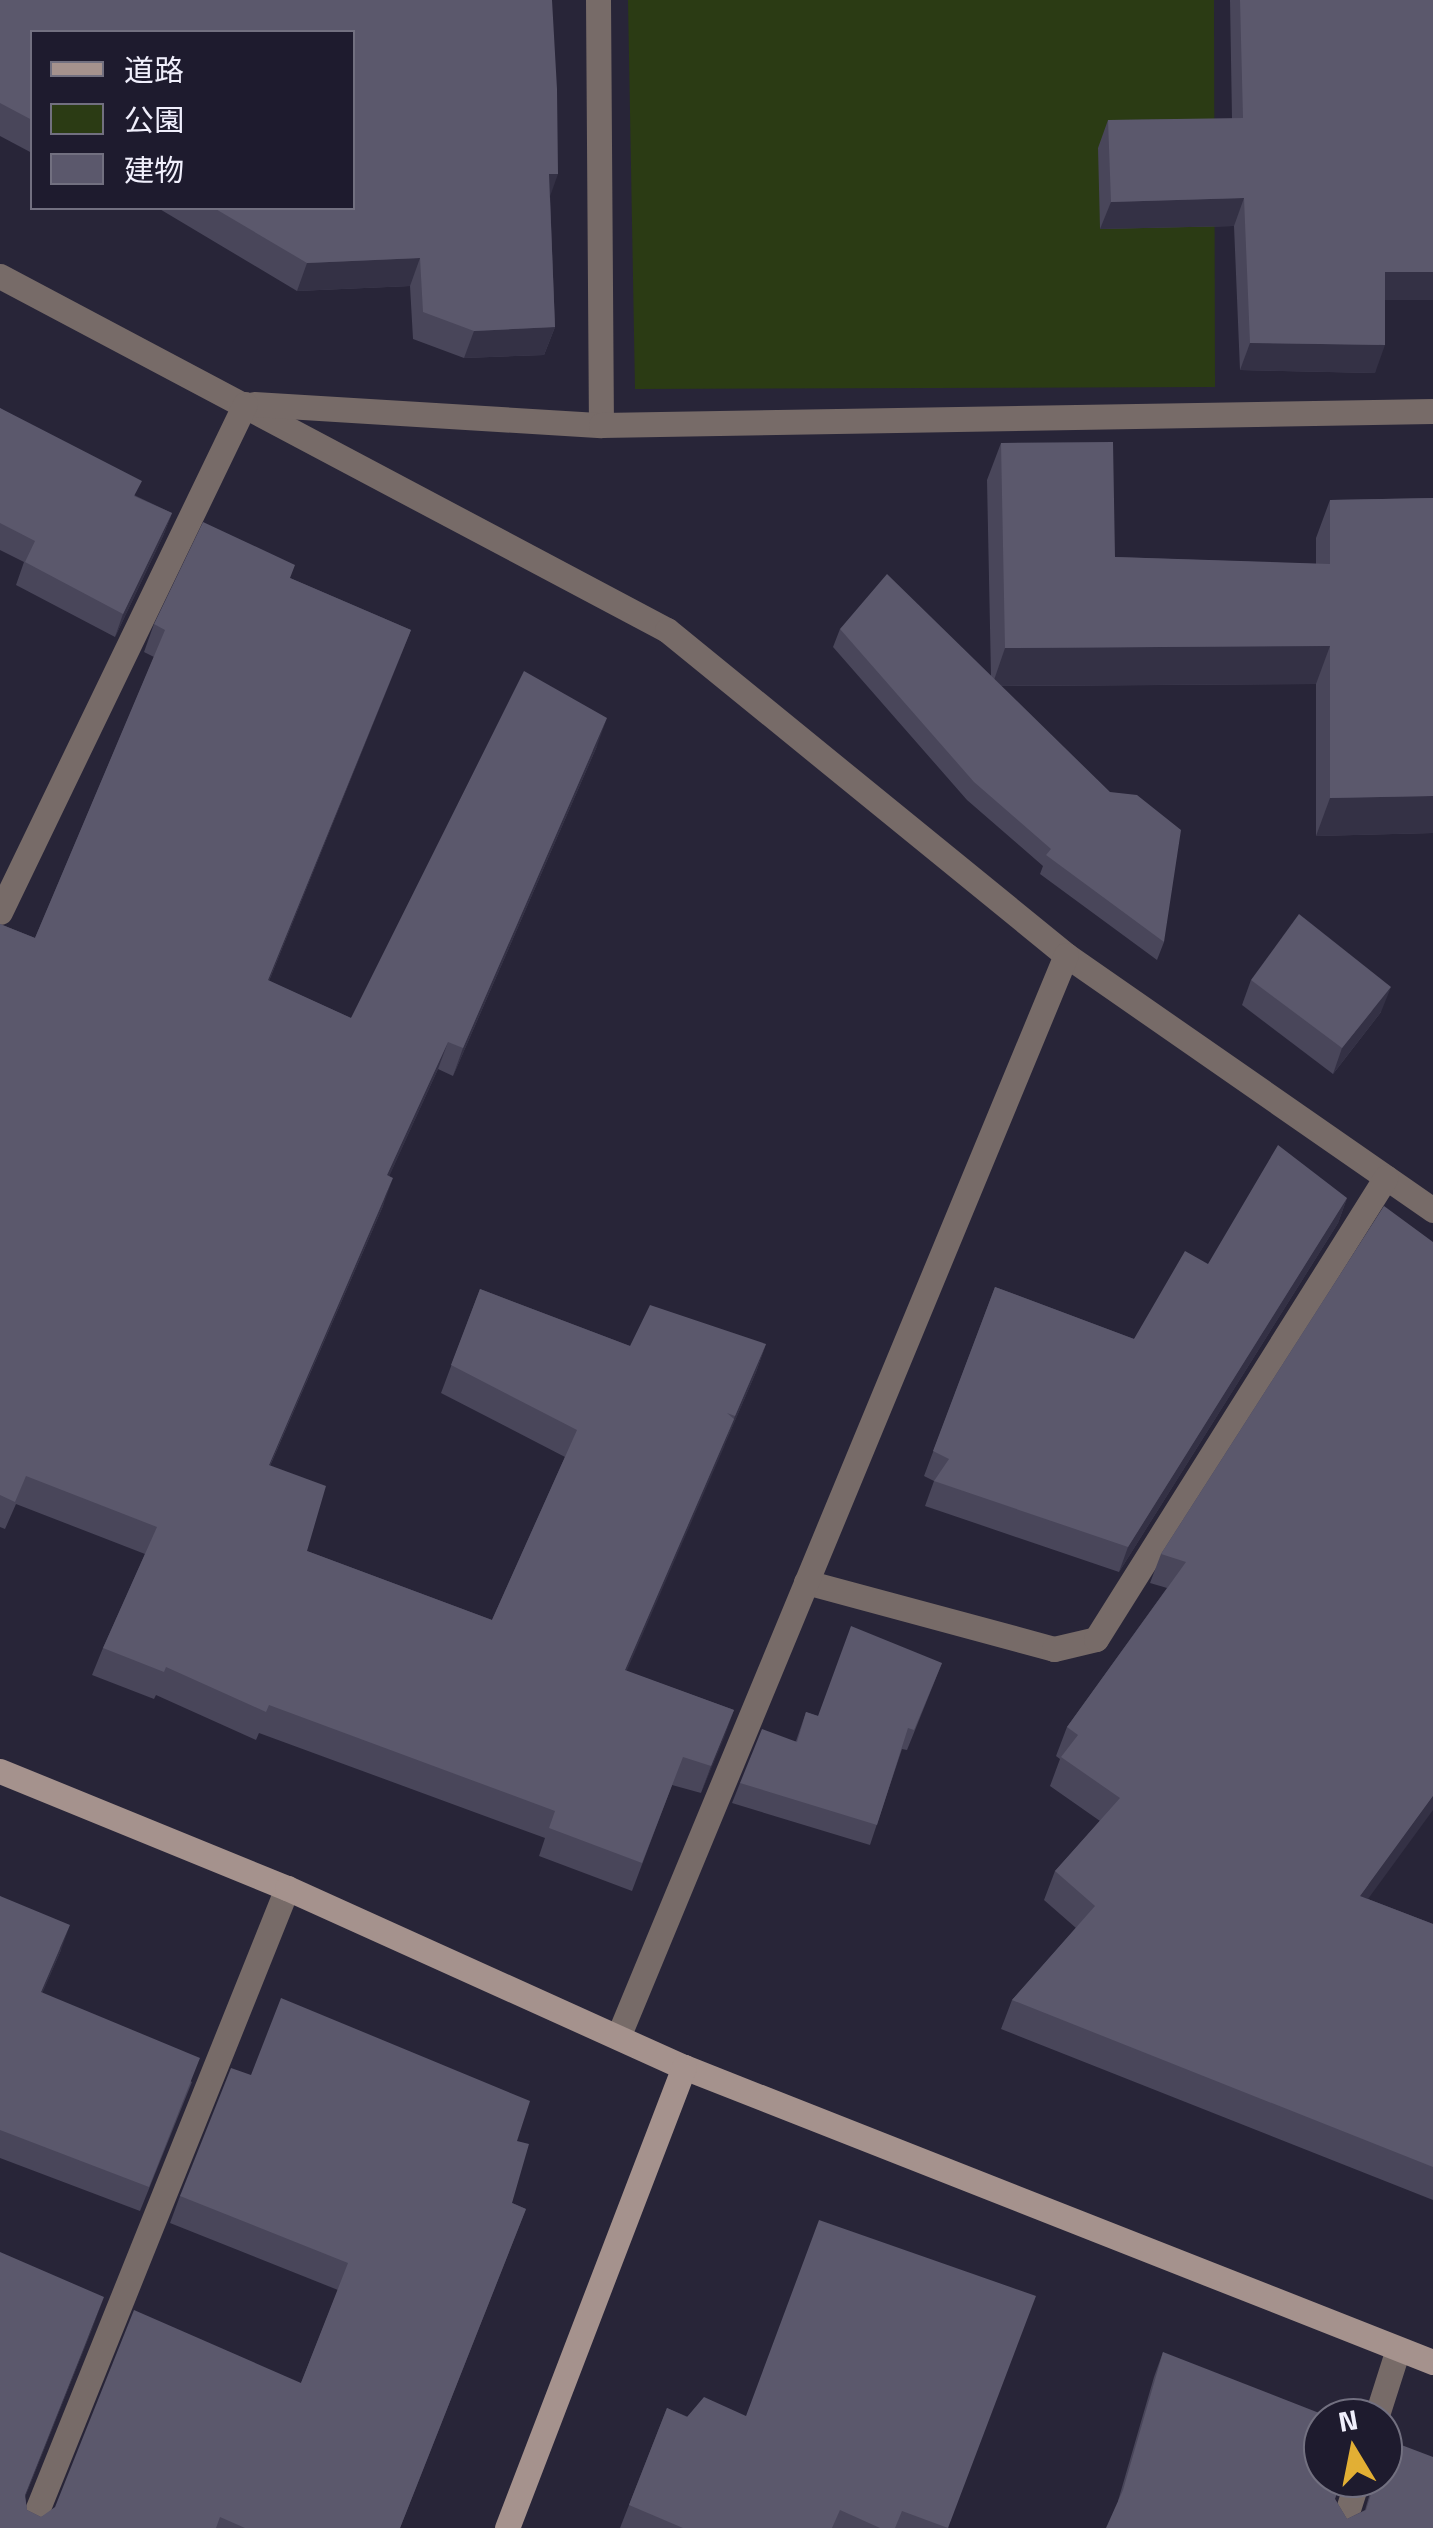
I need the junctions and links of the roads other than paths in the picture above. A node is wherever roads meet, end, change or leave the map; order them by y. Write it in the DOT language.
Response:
graph roads {
  1 [pos="598,0"];
  2 [pos="0,276"];
  3 [pos="246,404"];
  4 [pos="1433,412"];
  5 [pos="601,424"];
  6 [pos="1,906"];
  7 [pos="1066,955"];
  8 [pos="1386,1177"];
  9 [pos="1433,1210"];
  10 [pos="806,1582"];
  11 [pos="0,1771"];
  12 [pos="286,1888"];
  13 [pos="618,2037"];
  14 [pos="684,2067"];
  15 [pos="1398,2349"];
  16 [pos="1433,2362"];
  17 [pos="1382,2398"];
  18 [pos="1352,2498"];
  19 [pos="30,2528"];
  20 [pos="507,2528"];
  21 [pos="1342,2528"];
  1 -- 5 [label="street"];
  2 -- 3 [label="street"];
  3 -- 5 [label="street"];
  3 -- 6 [label="street"];
  3 -- 7 [label="street"];
  4 -- 5 [label="street"];
  7 -- 8 [label="street"];
  7 -- 10 [label="street"];
  8 -- 9 [label="street"];
  8 -- 10 [label="street"];
  10 -- 13 [label="street"];
  11 -- 12 [label="street"];
  12 -- 13 [label="street"];
  12 -- 19 [label="street"];
  13 -- 14 [label="street"];
  14 -- 15 [label="street"];
  14 -- 20 [label="street"];
  15 -- 16 [label="street"];
  15 -- 17 [label="street"];
  18 -- 21 [label="street"];
}
